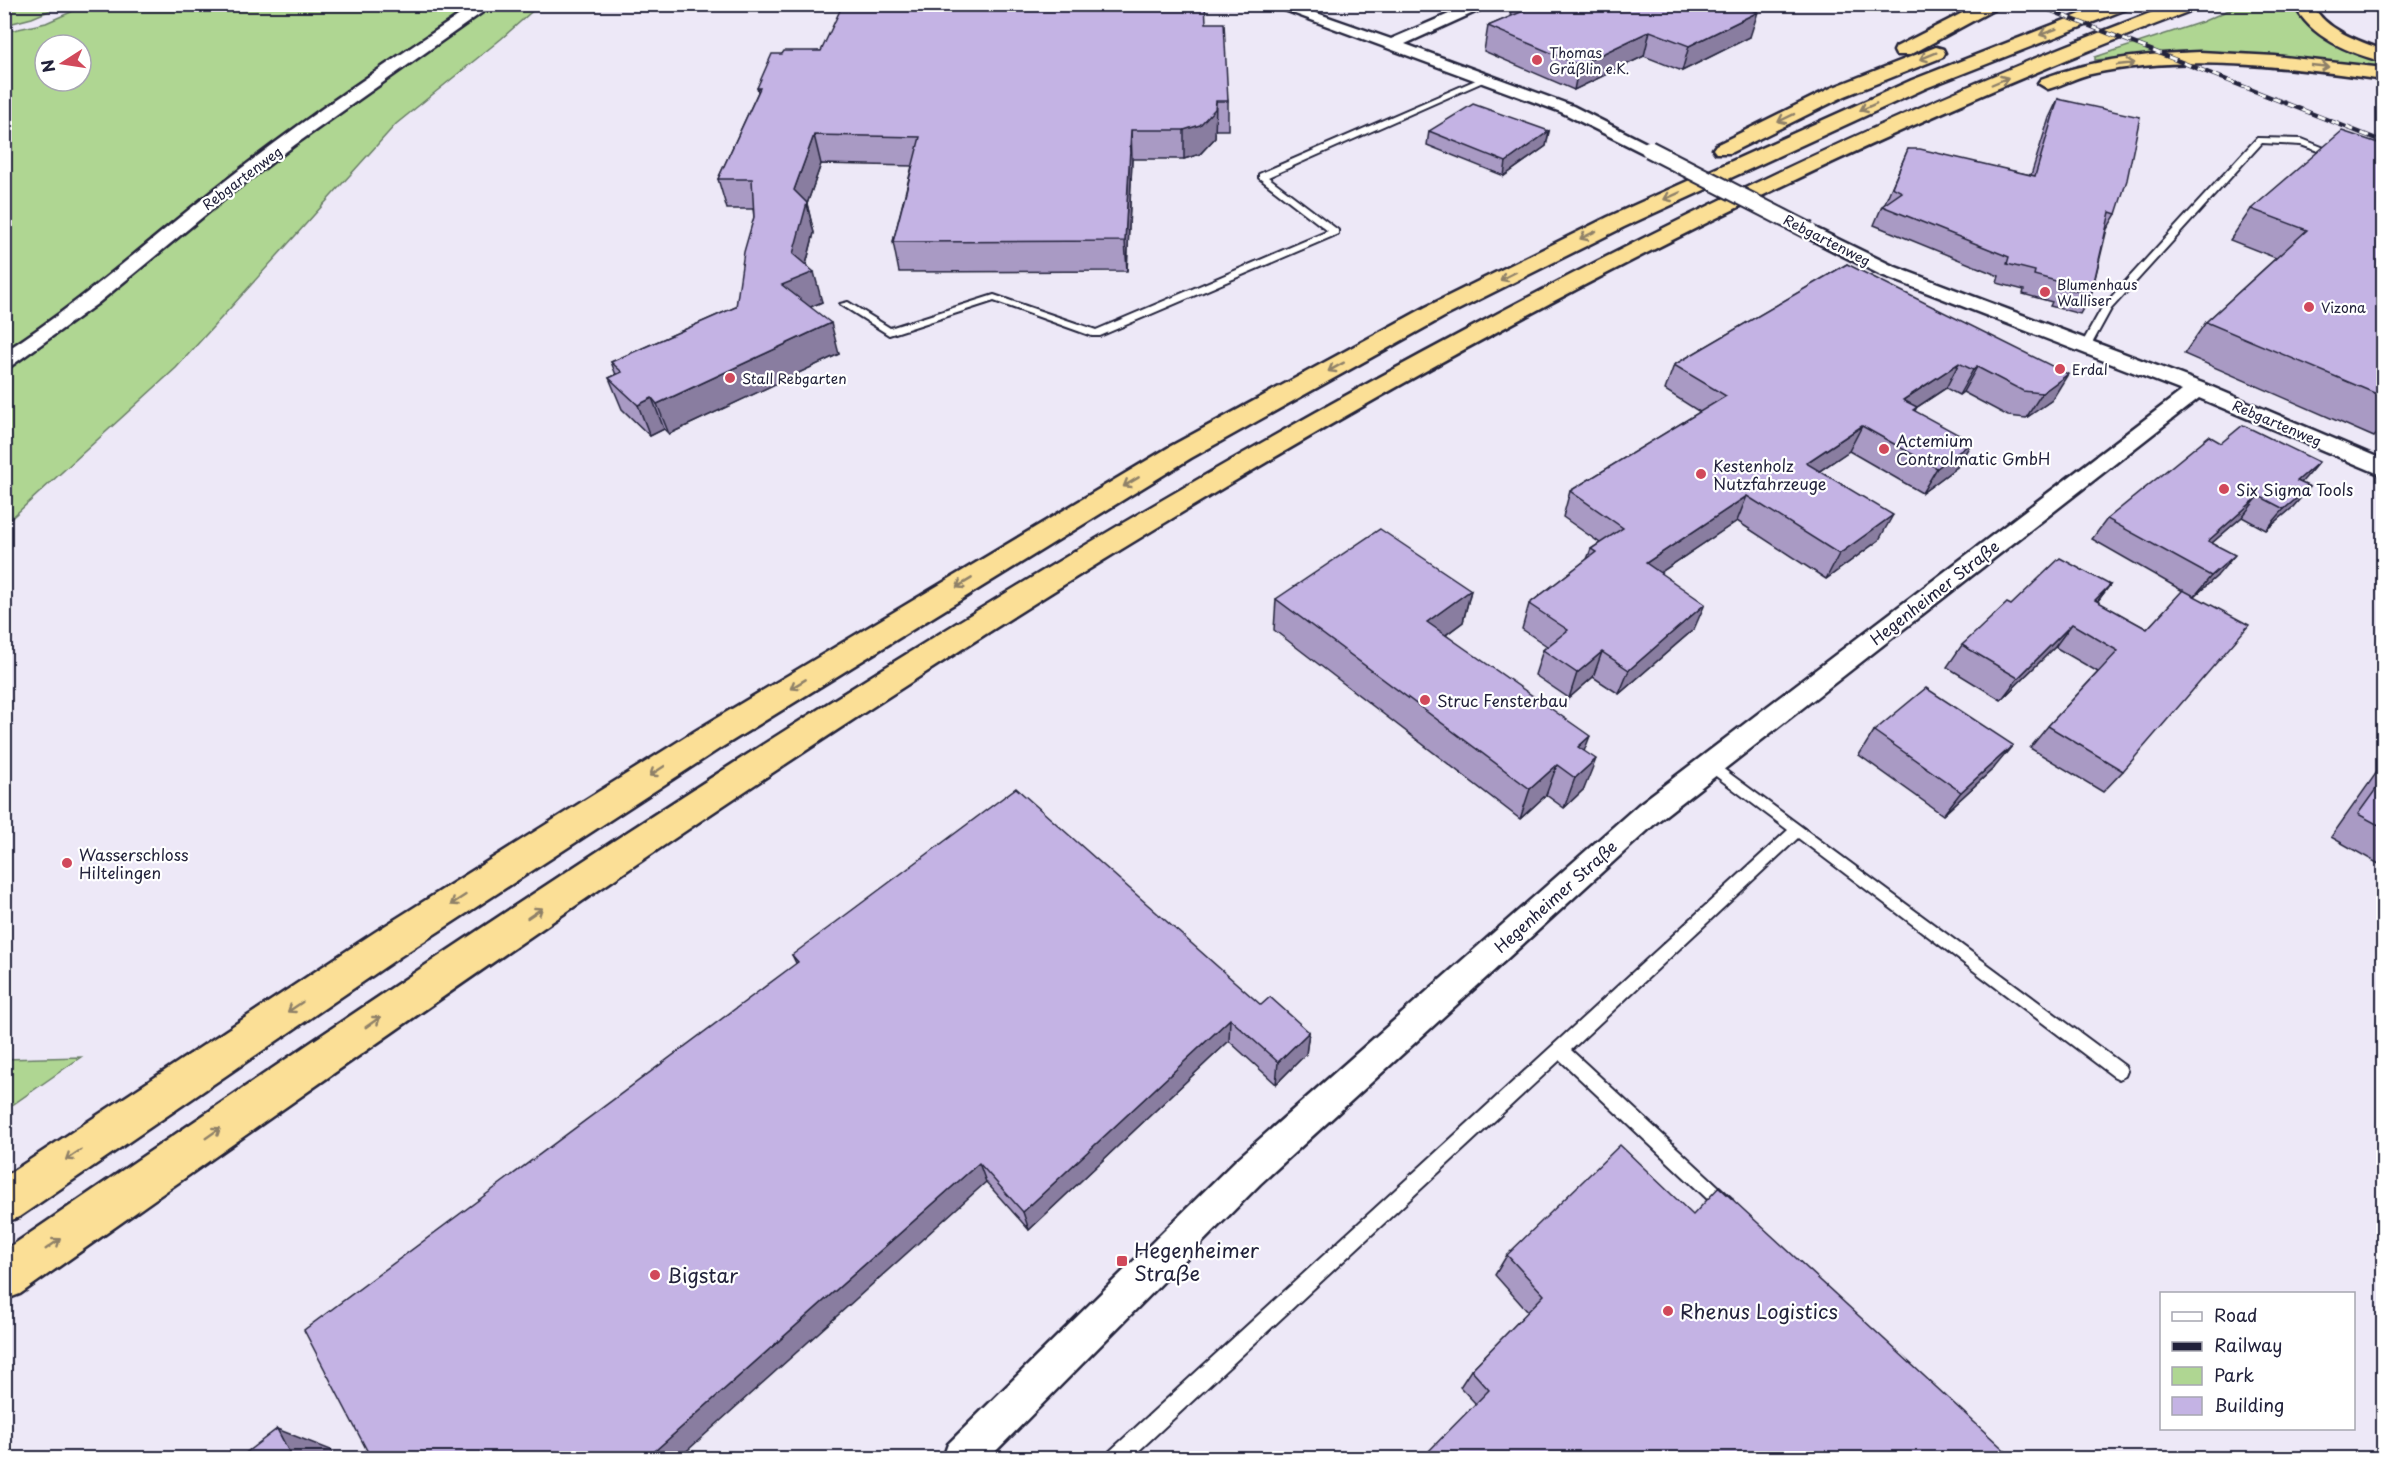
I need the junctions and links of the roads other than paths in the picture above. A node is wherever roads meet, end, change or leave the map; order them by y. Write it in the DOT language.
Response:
graph roads {
  1 [pos="487,4"];
  2 [pos="1275,4"];
  3 [pos="1486,4"];
  4 [pos="1995,4"];
  5 [pos="2123,4"];
  6 [pos="2192,4"];
  7 [pos="2303,4"];
  8 [pos="1964,41"];
  9 [pos="1392,44"];
  10 [pos="2384,57"];
  11 [pos="2384,74"];
  12 [pos="1488,78"];
  13 [pos="2034,88"];
  14 [pos="1838,92"];
  15 [pos="1989,105"];
  16 [pos="1908,120"];
  17 [pos="2353,160"];
  18 [pos="1616,222"];
  19 [pos="845,304"];
  20 [pos="2085,347"];
  21 [pos="4,362"];
  22 [pos="2197,389"];
  23 [pos="2384,469"];
  24 [pos="1710,765"];
  25 [pos="1798,831"];
  26 [pos="1560,1050"];
  27 [pos="2119,1071"];
  28 [pos="4,1202"];
  29 [pos="1736,1214"];
  30 [pos="4,1278"];
  31 [pos="962,1458"];
  32 [pos="1117,1458"];
  1 -- 21 [label="street, Rebgartenweg"];
  2 -- 9 [label="street, Rebgartenweg"];
  3 -- 9 [label="street"];
  4 -- 14 [label="highway"];
  5 -- 18 [label="highway, one-way"];
  16 -- 6 [label="highway, one-way"];
  7 -- 10 [label="highway"];
  8 -- 14 [label="highway, one-way"];
  9 -- 12 [label="street, Rebgartenweg"];
  13 -- 11 [label="highway, one-way"];
  12 -- 19 [label="lane"];
  12 -- 20 [label="street, Rebgartenweg, bridge"];
  14 -- 18 [label="highway, one-way"];
  15 -- 16 [label="highway"];
  30 -- 16 [label="highway, one-way"];
  17 -- 20 [label="lane"];
  18 -- 28 [label="highway, one-way"];
  20 -- 22 [label="street, Rebgartenweg"];
  22 -- 23 [label="street, Rebgartenweg"];
  22 -- 24 [label="street, Hegenheimer Straße"];
  24 -- 25 [label="lane"];
  24 -- 31 [label="street, Hegenheimer Straße"];
  25 -- 26 [label="lane"];
  25 -- 27 [label="lane"];
  26 -- 29 [label="lane"];
  26 -- 32 [label="lane"];
}
